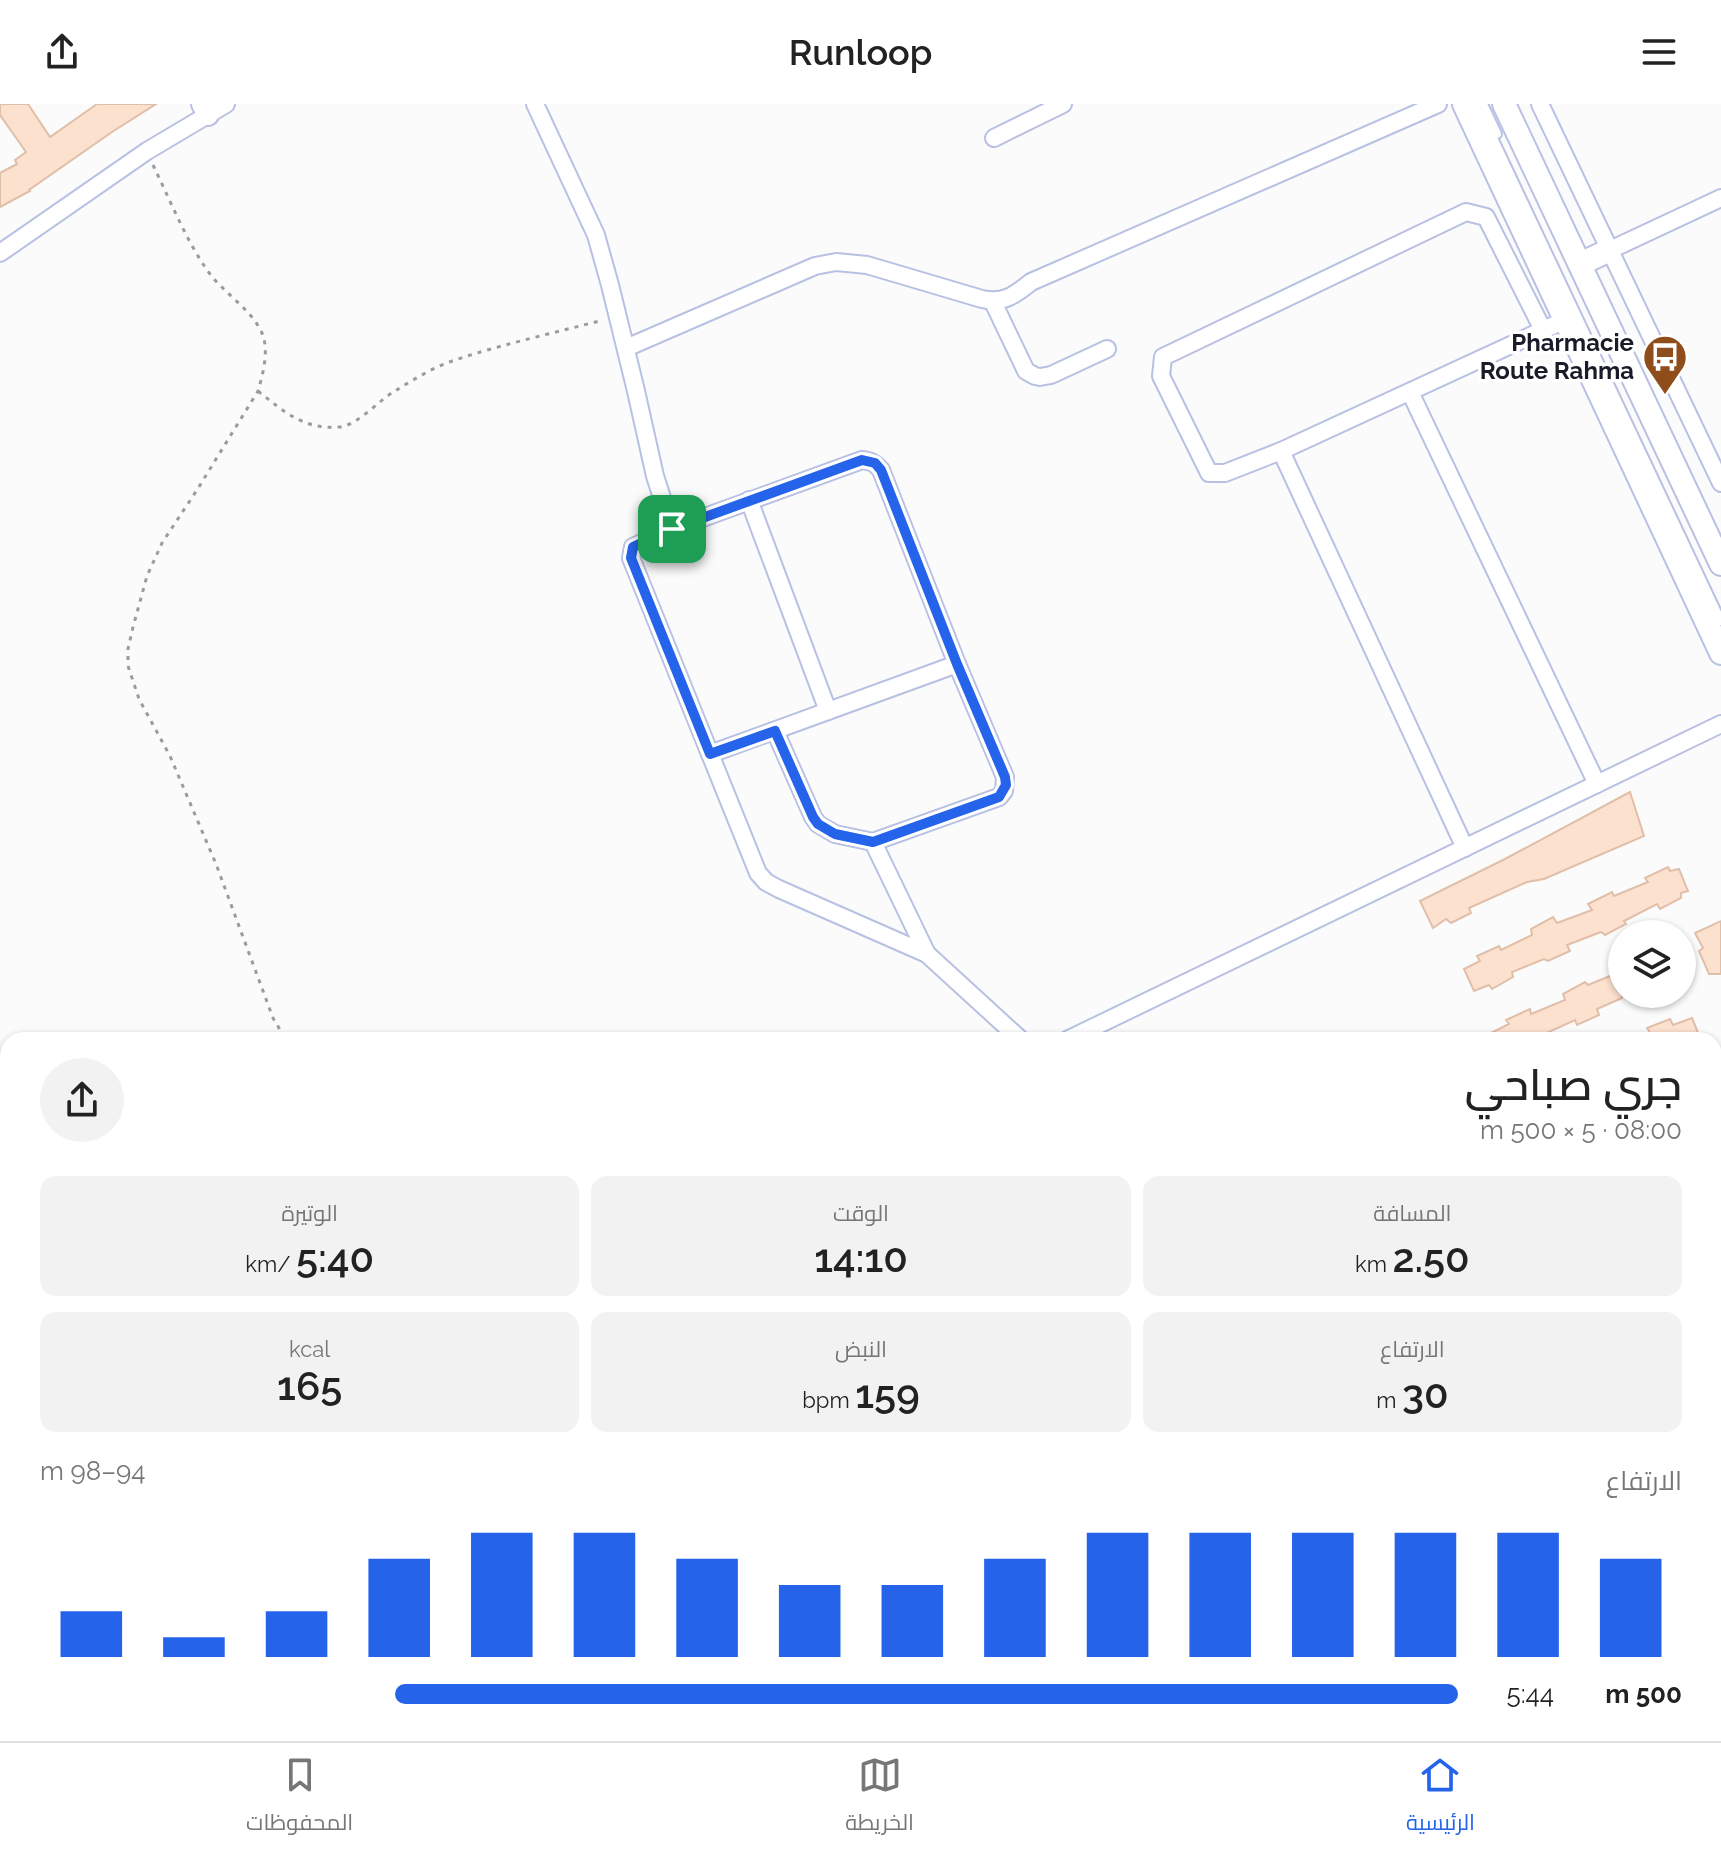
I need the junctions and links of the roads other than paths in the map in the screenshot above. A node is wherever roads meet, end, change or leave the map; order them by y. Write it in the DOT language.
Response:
graph roads {
  1 [pos="226,104"];
  2 [pos="535,104"];
  3 [pos="1063,104"];
  4 [pos="1438,104"];
  5 [pos="1464,104"];
  6 [pos="1477,104"];
  7 [pos="1483,104"];
  8 [pos="1504,104"];
  9 [pos="1540,104"];
  10 [pos="205,109"];
  11 [pos="1036,110"];
  12 [pos="994,138"];
  13 [pos="1721,198"];
  14 [pos="1610,250"];
  15 [pos="0,253"];
  16 [pos="1580,264"];
  17 [pos="993,302"];
  18 [pos="1565,320"];
  19 [pos="1543,330"];
  20 [pos="626,348"];
  21 [pos="1107,349"];
  22 [pos="1410,392"];
  23 [pos="1281,451"];
  24 [pos="1721,483"];
  25 [pos="749,500"];
  26 [pos="672,529"];
  27 [pos="1721,564"];
  28 [pos="1721,609"];
  29 [pos="1721,621"];
  30 [pos="1721,653"];
  31 [pos="957,664"];
  32 [pos="828,711"];
  33 [pos="1721,724"];
  34 [pos="775,731"];
  35 [pos="710,754"];
  36 [pos="1597,784"];
  37 [pos="873,842"];
  38 [pos="1465,848"];
  39 [pos="927,954"];
  40 [pos="1012,1032"];
  41 [pos="1084,1032"];
  1 -- 10 [label="street"];
  2 -- 20 [label="street"];
  3 -- 11 [label="street"];
  4 -- 17 [label="street"];
  5 -- 18 [label="main road"];
  6 -- 29 [label="lane"];
  7 -- 28 [label="lane"];
  8 -- 16 [label="main road"];
  9 -- 14 [label="street"];
  10 -- 15 [label="street"];
  11 -- 12 [label="street"];
  13 -- 14 [label="street"];
  14 -- 16 [label="main road"];
  14 -- 24 [label="street"];
  16 -- 27 [label="main road"];
  17 -- 20 [label="street"];
  17 -- 21 [label="street"];
  18 -- 19 [label="street"];
  18 -- 30 [label="main road"];
  19 -- 22 [label="street"];
  19 -- 23 [label="street"];
  20 -- 26 [label="street"];
  22 -- 23 [label="street"];
  22 -- 36 [label="street"];
  23 -- 38 [label="street"];
  25 -- 26 [label="street"];
  25 -- 31 [label="street"];
  25 -- 32 [label="street"];
  26 -- 35 [label="street"];
  31 -- 32 [label="street"];
  31 -- 37 [label="street"];
  32 -- 34 [label="street"];
  33 -- 36 [label="street"];
  34 -- 35 [label="street"];
  34 -- 37 [label="street"];
  35 -- 39 [label="street"];
  36 -- 38 [label="street"];
  37 -- 39 [label="street"];
  38 -- 41 [label="street"];
  39 -- 40 [label="street"];
}
